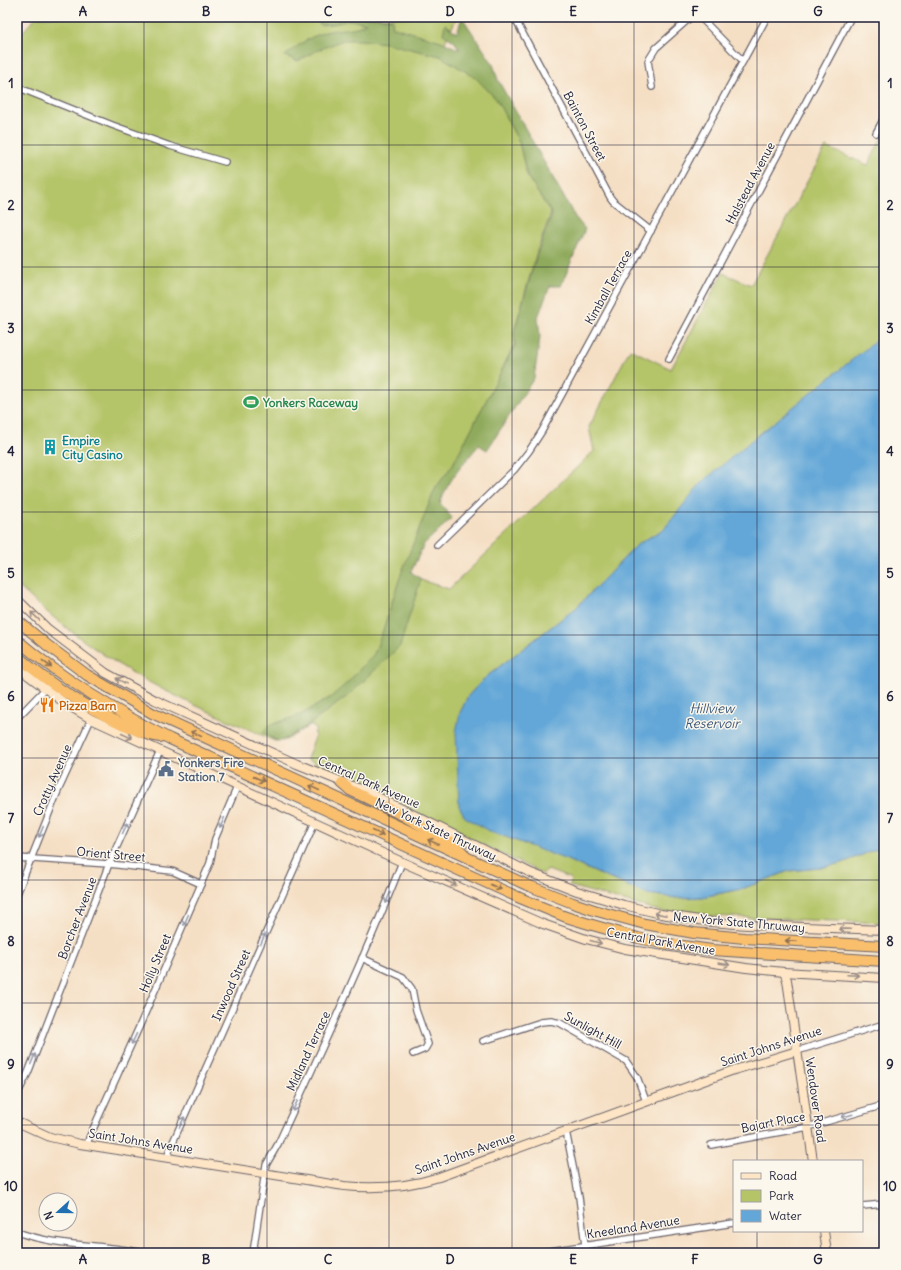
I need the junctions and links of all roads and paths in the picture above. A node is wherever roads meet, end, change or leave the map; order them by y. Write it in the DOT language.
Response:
graph roads {
  1 [pos="514,17"];
  2 [pos="691,17"];
  3 [pos="700,17"];
  4 [pos="767,17"];
  5 [pos="851,17"];
  6 [pos="743,60"];
  7 [pos="652,86"];
  8 [pos="17,87"];
  9 [pos="884,118"];
  10 [pos="876,133"];
  11 [pos="225,162"];
  12 [pos="651,231"];
  13 [pos="669,359"];
  14 [pos="437,546"];
  15 [pos="17,599"];
  16 [pos="17,620"];
  17 [pos="17,640"];
  18 [pos="17,656"];
  19 [pos="17,667"];
  20 [pos="45,689"];
  21 [pos="17,718"];
  22 [pos="91,719"];
  23 [pos="170,739"];
  24 [pos="160,751"];
  25 [pos="342,783"];
  26 [pos="237,787"];
  27 [pos="315,822"];
  28 [pos="17,858"];
  29 [pos="468,858"];
  30 [pos="31,859"];
  31 [pos="402,862"];
  32 [pos="109,864"];
  33 [pos="201,884"];
  34 [pos="17,894"];
  35 [pos="884,930"];
  36 [pos="884,941"];
  37 [pos="830,943"];
  38 [pos="884,946"];
  39 [pos="362,958"];
  40 [pos="836,958"];
  41 [pos="884,962"];
  42 [pos="884,965"];
  43 [pos="784,972"];
  44 [pos="884,978"];
  45 [pos="884,1024"];
  46 [pos="483,1041"];
  47 [pos="797,1050"];
  48 [pos="413,1054"];
  49 [pos="17,1095"];
  50 [pos="646,1101"];
  51 [pos="884,1105"];
  52 [pos="17,1122"];
  53 [pos="808,1127"];
  54 [pos="566,1131"];
  55 [pos="88,1145"];
  56 [pos="711,1145"];
  57 [pos="168,1158"];
  58 [pos="813,1160"];
  59 [pos="266,1173"];
  60 [pos="884,1204"];
  61 [pos="863,1206"];
  62 [pos="733,1222"];
  63 [pos="17,1232"];
  64 [pos="824,1232"];
  65 [pos="585,1245"];
  66 [pos="144,1253"];
  67 [pos="253,1253"];
  68 [pos="536,1253"];
  69 [pos="586,1253"];
  70 [pos="827,1253"];
  1 -- 12 [label="street, Bainton Street"];
  2 -- 7 [label="street"];
  3 -- 6 [label="street"];
  4 -- 6 [label="street, Kimball Terrace"];
  5 -- 13 [label="street, Halstead Avenue"];
  6 -- 12 [label="street, Kimball Terrace"];
  8 -- 11 [label="street"];
  9 -- 10 [label="street"];
  12 -- 14 [label="street, Kimball Terrace"];
  25 -- 15 [label="main road, Central Park Avenue, one-way"];
  29 -- 16 [label="highway, New York State Thruway, one-way"];
  17 -- 23 [label="highway, one-way"];
  18 -- 23 [label="highway"];
  19 -- 20 [label="main road, Central Park Avenue"];
  20 -- 21 [label="street"];
  20 -- 22 [label="main road, Central Park Avenue"];
  22 -- 24 [label="main road, Central Park Avenue, one-way"];
  22 -- 30 [label="street, Crotty Avenue, one-way"];
  23 -- 40 [label="highway, one-way"];
  24 -- 26 [label="main road, Central Park Avenue"];
  32 -- 24 [label="street, Borcher Avenue, one-way"];
  25 -- 29 [label="highway"];
  35 -- 25 [label="main road, Central Park Avenue, one-way"];
  26 -- 27 [label="main road, Central Park Avenue"];
  26 -- 33 [label="street, Holly Street, one-way"];
  27 -- 31 [label="main road, Central Park Avenue"];
  57 -- 27 [label="street, Inwood Street, one-way"];
  28 -- 30 [label="street, Orient Street"];
  37 -- 29 [label="highway, New York State Thruway, one-way"];
  30 -- 32 [label="street, Orient Street"];
  30 -- 34 [label="street, Crotty Avenue"];
  31 -- 39 [label="street, Midland Terrace, one-way"];
  31 -- 43 [label="main road, Central Park Avenue, one-way"];
  32 -- 33 [label="street, Orient Street"];
  49 -- 32 [label="street, Borcher Avenue, one-way"];
  33 -- 55 [label="street, Holly Street, one-way"];
  36 -- 37 [label="highway"];
  37 -- 38 [label="highway, New York State Thruway"];
  39 -- 48 [label="street"];
  39 -- 59 [label="street, Midland Terrace, one-way"];
  40 -- 41 [label="highway"];
  40 -- 42 [label="highway"];
  43 -- 44 [label="main road, Central Park Avenue, one-way"];
  43 -- 47 [label="main road, Wendover Road"];
  45 -- 47 [label="street, Saint Johns Avenue"];
  46 -- 50 [label="street, Sunlight Hill"];
  47 -- 50 [label="main road, Saint Johns Avenue"];
  47 -- 53 [label="main road, Wendover Road"];
  50 -- 54 [label="main road, Saint Johns Avenue"];
  51 -- 53 [label="street, Bajart Place, one-way"];
  52 -- 55 [label="main road, Saint Johns Avenue"];
  53 -- 56 [label="street, Bajart Place"];
  53 -- 58 [label="main road, Wendover Road"];
  54 -- 59 [label="main road, Saint Johns Avenue"];
  54 -- 65 [label="street"];
  55 -- 57 [label="main road, Saint Johns Avenue"];
  57 -- 59 [label="main road, Saint Johns Avenue"];
  59 -- 67 [label="street, Midland Terrace"];
  60 -- 61 [label="street"];
  62 -- 65 [label="street, Kneeland Avenue"];
  63 -- 66 [label="street"];
  64 -- 70 [label="main road"];
  65 -- 68 [label="street, Kneeland Avenue"];
  65 -- 69 [label="street"];
}
